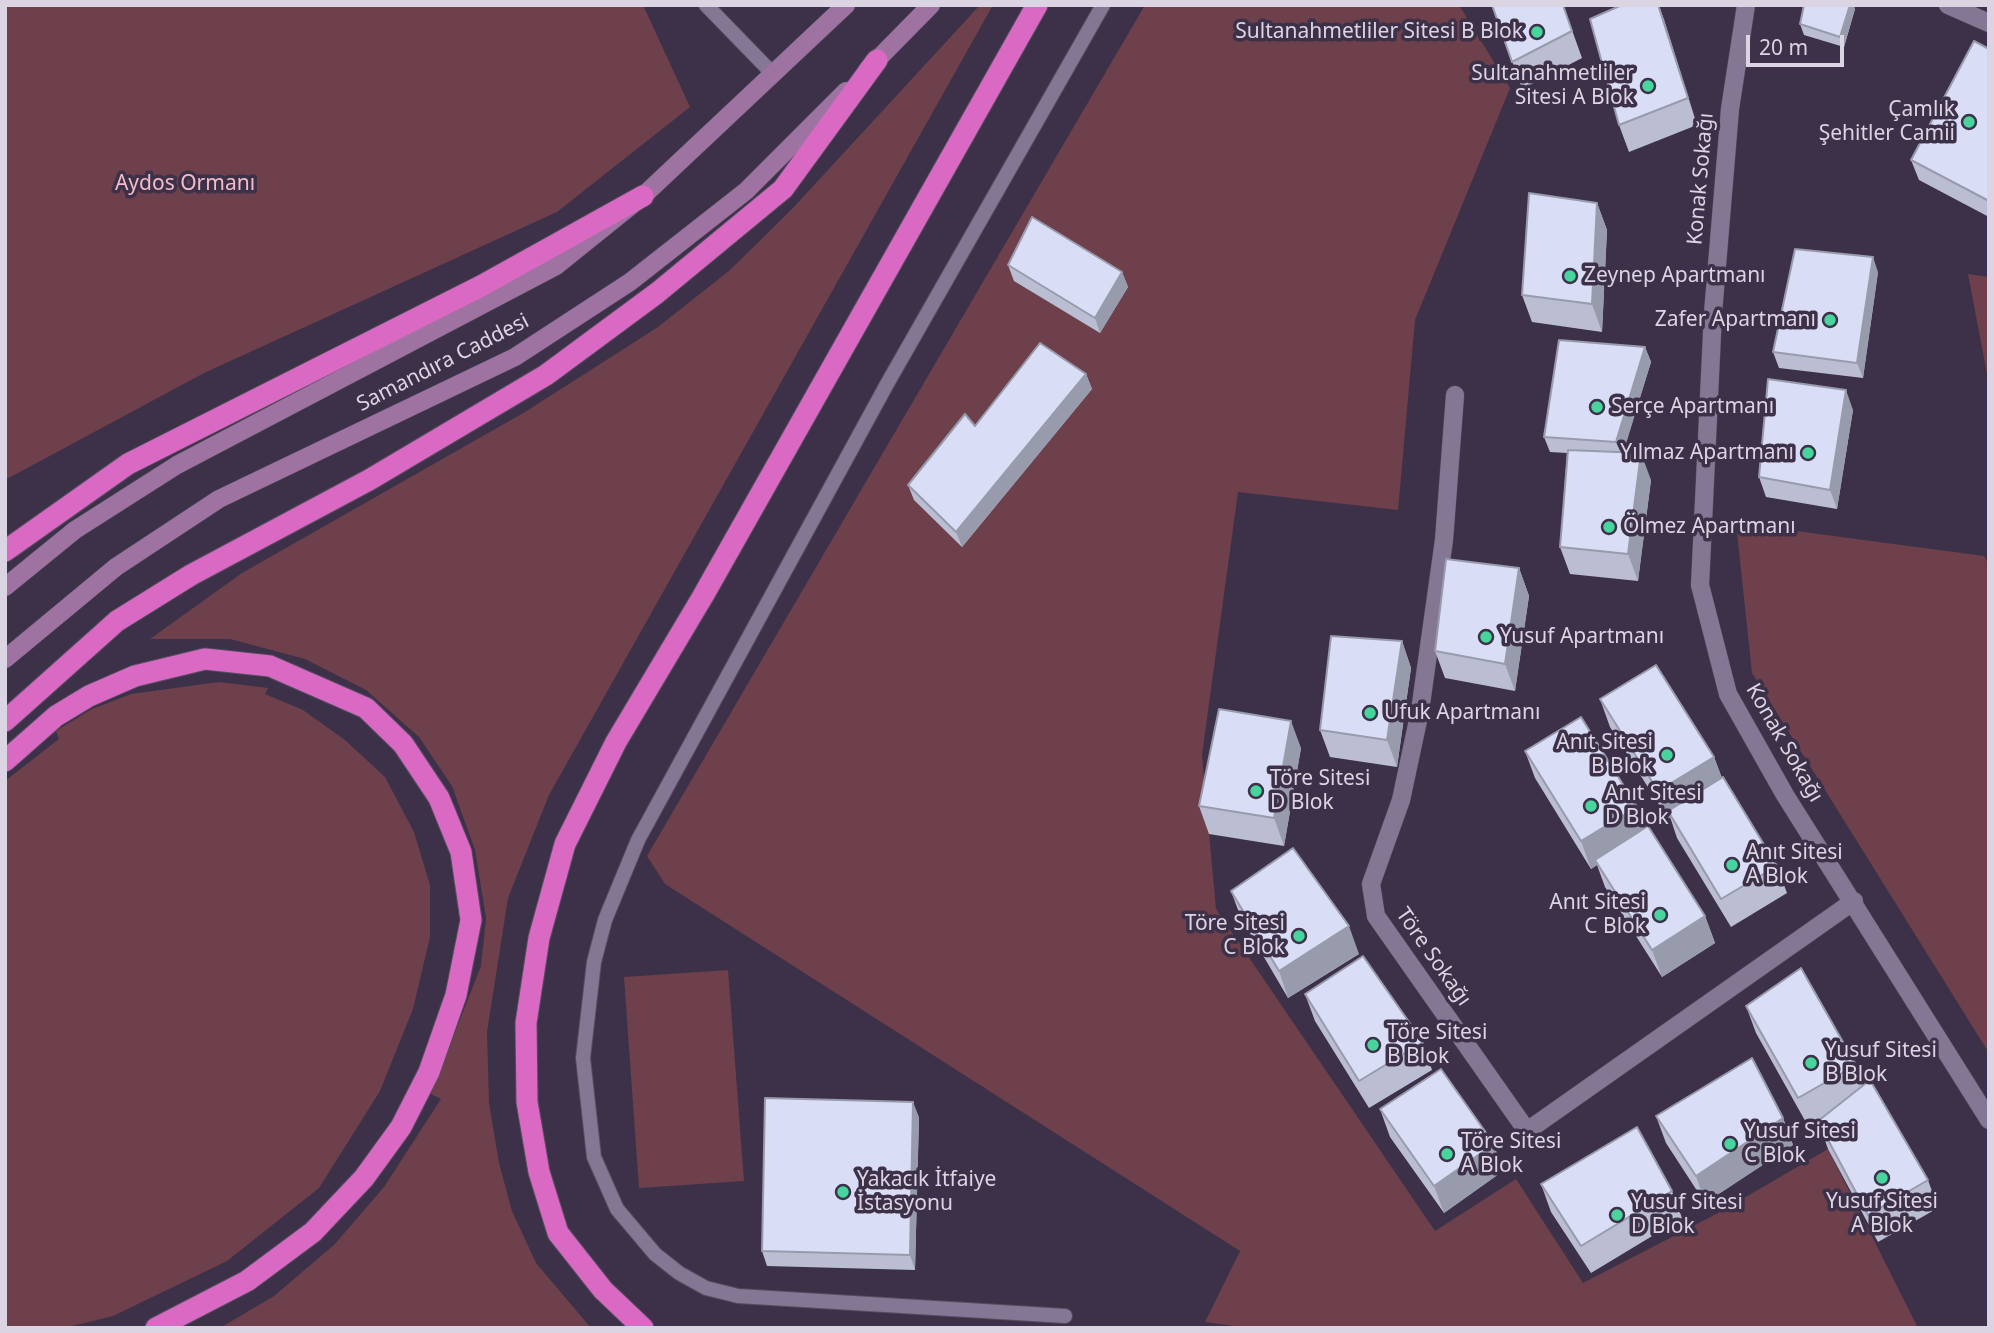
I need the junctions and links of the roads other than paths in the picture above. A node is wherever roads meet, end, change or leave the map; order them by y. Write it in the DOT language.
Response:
graph roads {
  1 [pos="706,5"];
  2 [pos="846,5"];
  3 [pos="930,5"];
  4 [pos="1037,5"];
  5 [pos="1103,5"];
  6 [pos="1746,5"];
  7 [pos="1948,5"];
  8 [pos="1989,23"];
  9 [pos="877,60"];
  10 [pos="773,74"];
  11 [pos="643,196"];
  12 [pos="1455,395"];
  13 [pos="5,551"];
  14 [pos="5,587"];
  15 [pos="5,660"];
  16 [pos="5,721"];
  17 [pos="5,761"];
  18 [pos="1854,901"];
  19 [pos="1989,1120"];
  20 [pos="1065,1316"];
  21 [pos="156,1328"];
  22 [pos="643,1328"];
  1 -- 10 [label="lane"];
  2 -- 10 [label="main road, Samandıra Caddesi"];
  3 -- 9 [label="main road, Samandıra Caddesi"];
  4 -- 22 [label="highway"];
  5 -- 20 [label="lane"];
  6 -- 18 [label="street, Konak Sokağı"];
  7 -- 8 [label="street"];
  9 -- 15 [label="main road, Samandıra Caddesi"];
  9 -- 16 [label="highway"];
  10 -- 11 [label="main road, Samandıra Caddesi"];
  11 -- 13 [label="highway"];
  11 -- 14 [label="main road, Samandıra Caddesi"];
  12 -- 18 [label="street, Töre Sokağı"];
  17 -- 21 [label="highway"];
  18 -- 19 [label="street, Konak Sokağı"];
}
